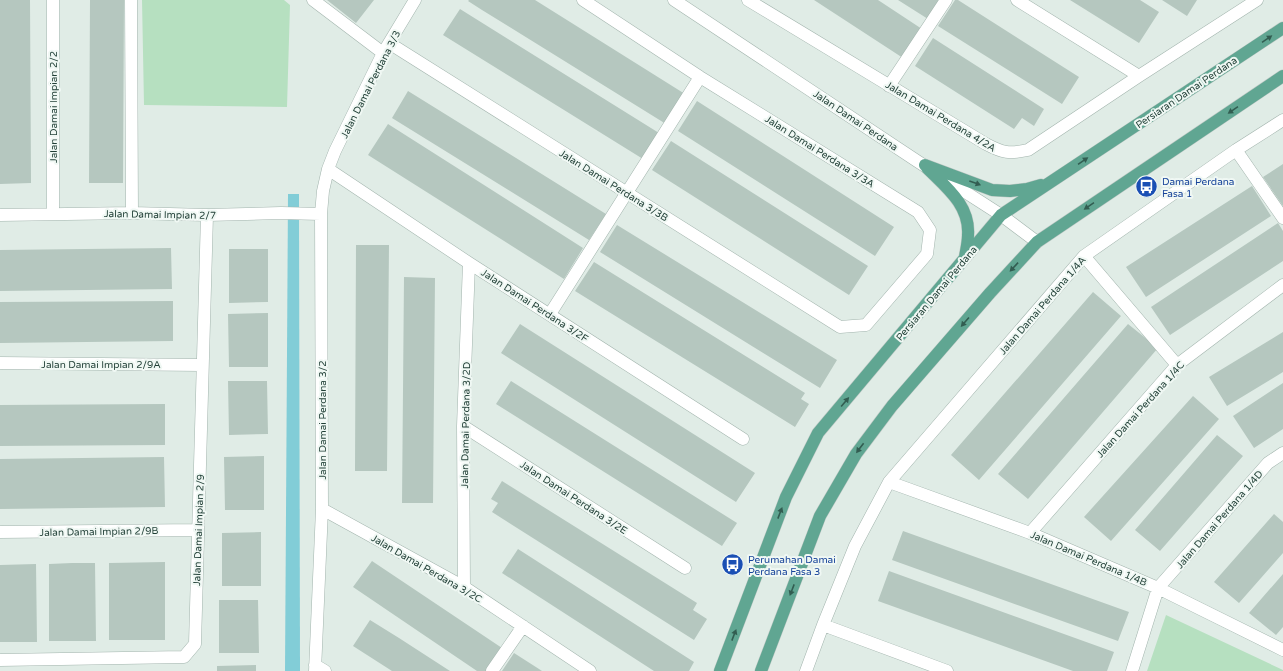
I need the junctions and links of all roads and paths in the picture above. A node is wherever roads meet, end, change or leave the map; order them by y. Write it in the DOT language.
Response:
graph roads {
  1 [pos="53,0"];
  2 [pos="131,0"];
  3 [pos="313,0"];
  4 [pos="415,0"];
  5 [pos="583,0"];
  6 [pos="748,0"];
  7 [pos="946,0"];
  8 [pos="1017,0"];
  9 [pos="1257,0"];
  10 [pos="678,1"];
  11 [pos="1283,28"];
  12 [pos="386,48"];
  13 [pos="1139,76"];
  14 [pos="1283,76"];
  15 [pos="700,77"];
  16 [pos="890,86"];
  17 [pos="1283,120"];
  18 [pos="1236,150"];
  19 [pos="925,165"];
  20 [pos="328,169"];
  21 [pos="1050,182"];
  22 [pos="627,193"];
  23 [pos="132,213"];
  24 [pos="53,214"];
  25 [pos="321,214"];
  26 [pos="0,215"];
  27 [pos="207,215"];
  28 [pos="1001,215"];
  29 [pos="1283,218"];
  30 [pos="1037,242"];
  31 [pos="1084,256"];
  32 [pos="965,257"];
  33 [pos="469,263"];
  34 [pos="1282,287"];
  35 [pos="550,314"];
  36 [pos="840,327"];
  37 [pos="0,364"];
  38 [pos="202,365"];
  39 [pos="1177,365"];
  40 [pos="463,426"];
  41 [pos="743,439"];
  42 [pos="1283,453"];
  43 [pos="889,482"];
  44 [pos="322,509"];
  45 [pos="198,530"];
  46 [pos="0,532"];
  47 [pos="1030,533"];
  48 [pos="685,568"];
  49 [pos="464,587"];
  50 [pos="1158,588"];
  51 [pos="823,625"];
  52 [pos="523,626"];
  53 [pos="1283,650"];
  54 [pos="0,660"];
  55 [pos="318,669"];
  56 [pos="492,671"];
  57 [pos="590,671"];
  58 [pos="720,671"];
  59 [pos="761,671"];
  60 [pos="806,671"];
  61 [pos="947,671"];
  62 [pos="1132,671"];
  1 -- 24 [label="street, Jalan Damai Impian 2/2"];
  2 -- 23 [label="street"];
  3 -- 12 [label="street, Jalan Damai Perdana 3/3B"];
  4 -- 12 [label="street, Jalan Damai Perdana 3/3"];
  5 -- 15 [label="street, Jalan Damai Perdana 3/3A"];
  6 -- 16 [label="street, Jalan Damai Perdana 4/2A"];
  7 -- 16 [label="street"];
  8 -- 13 [label="street"];
  9 -- 13 [label="street, Jalan Damai Perdana 4/2A"];
  10 -- 19 [label="street, Jalan Damai Perdana"];
  21 -- 11 [label="main road, Persiaran Damai Perdana, one-way"];
  12 -- 20 [label="street, Jalan Damai Perdana 3/3"];
  12 -- 22 [label="street, Jalan Damai Perdana 3/3B"];
  13 -- 16 [label="street, Jalan Damai Perdana 4/2A"];
  14 -- 30 [label="main road, one-way"];
  15 -- 22 [label="street"];
  15 -- 36 [label="street, Jalan Damai Perdana 3/3A"];
  17 -- 18 [label="street, Jalan Damai Perdana 1/4A"];
  18 -- 29 [label="street"];
  18 -- 31 [label="street, Jalan Damai Perdana 1/4A"];
  19 -- 21 [label="main road, one-way"];
  19 -- 28 [label="street, Jalan Damai Perdana"];
  19 -- 32 [label="main road"];
  20 -- 25 [label="street, Jalan Damai Perdana 3/2"];
  20 -- 33 [label="street, Jalan Damai Perdana 3/2F"];
  21 -- 28 [label="main road, Persiaran Damai Perdana"];
  22 -- 35 [label="street"];
  22 -- 36 [label="street, Jalan Damai Perdana 3/3B"];
  23 -- 24 [label="street, Jalan Damai Impian 2/7"];
  23 -- 27 [label="street, Jalan Damai Impian 2/7"];
  24 -- 26 [label="street, Jalan Damai Impian 2/7"];
  25 -- 27 [label="street, Jalan Damai Impian 2/7"];
  25 -- 44 [label="street, Jalan Damai Perdana 3/2"];
  27 -- 38 [label="street, Jalan Damai Impian 2/9"];
  28 -- 30 [label="street, Jalan Damai Perdana"];
  28 -- 32 [label="main road, Persiaran Damai Perdana"];
  30 -- 59 [label="main road, one-way"];
  31 -- 39 [label="street"];
  31 -- 43 [label="street, Jalan Damai Perdana 1/4A"];
  58 -- 32 [label="main road, Persiaran Damai Perdana, one-way"];
  33 -- 35 [label="street, Jalan Damai Perdana 3/2F"];
  33 -- 40 [label="street, Jalan Damai Perdana 3/2D"];
  34 -- 39 [label="street, Jalan Damai Perdana 1/4C"];
  35 -- 41 [label="street, Jalan Damai Perdana 3/2F"];
  37 -- 38 [label="street, Jalan Damai Impian 2/9A"];
  38 -- 45 [label="street, Jalan Damai Impian 2/9"];
  39 -- 47 [label="street, Jalan Damai Perdana 1/4C"];
  40 -- 48 [label="street, Jalan Damai Perdana 3/2E"];
  40 -- 49 [label="street, Jalan Damai Perdana 3/2D"];
  42 -- 50 [label="street, Jalan Damai Perdana 1/4D"];
  43 -- 47 [label="street, Jalan Damai Perdana 1/4B"];
  43 -- 51 [label="street, Jalan Damai Perdana 1/4A"];
  44 -- 49 [label="street, Jalan Damai Perdana 3/2C"];
  44 -- 55 [label="street, Jalan Damai Perdana 3/2"];
  45 -- 46 [label="street, Jalan Damai Impian 2/9B"];
  45 -- 54 [label="street, Jalan Damai Impian 2/9"];
  47 -- 50 [label="street, Jalan Damai Perdana 1/4B"];
  49 -- 52 [label="street, Jalan Damai Perdana 3/2C"];
  50 -- 53 [label="street, Jalan Damai Perdana 1/4B"];
  50 -- 62 [label="street"];
  51 -- 60 [label="street, Jalan Damai Perdana 1/4A"];
  51 -- 61 [label="street"];
  52 -- 56 [label="street"];
  52 -- 57 [label="street, Jalan Damai Perdana 3/2C"];
}
